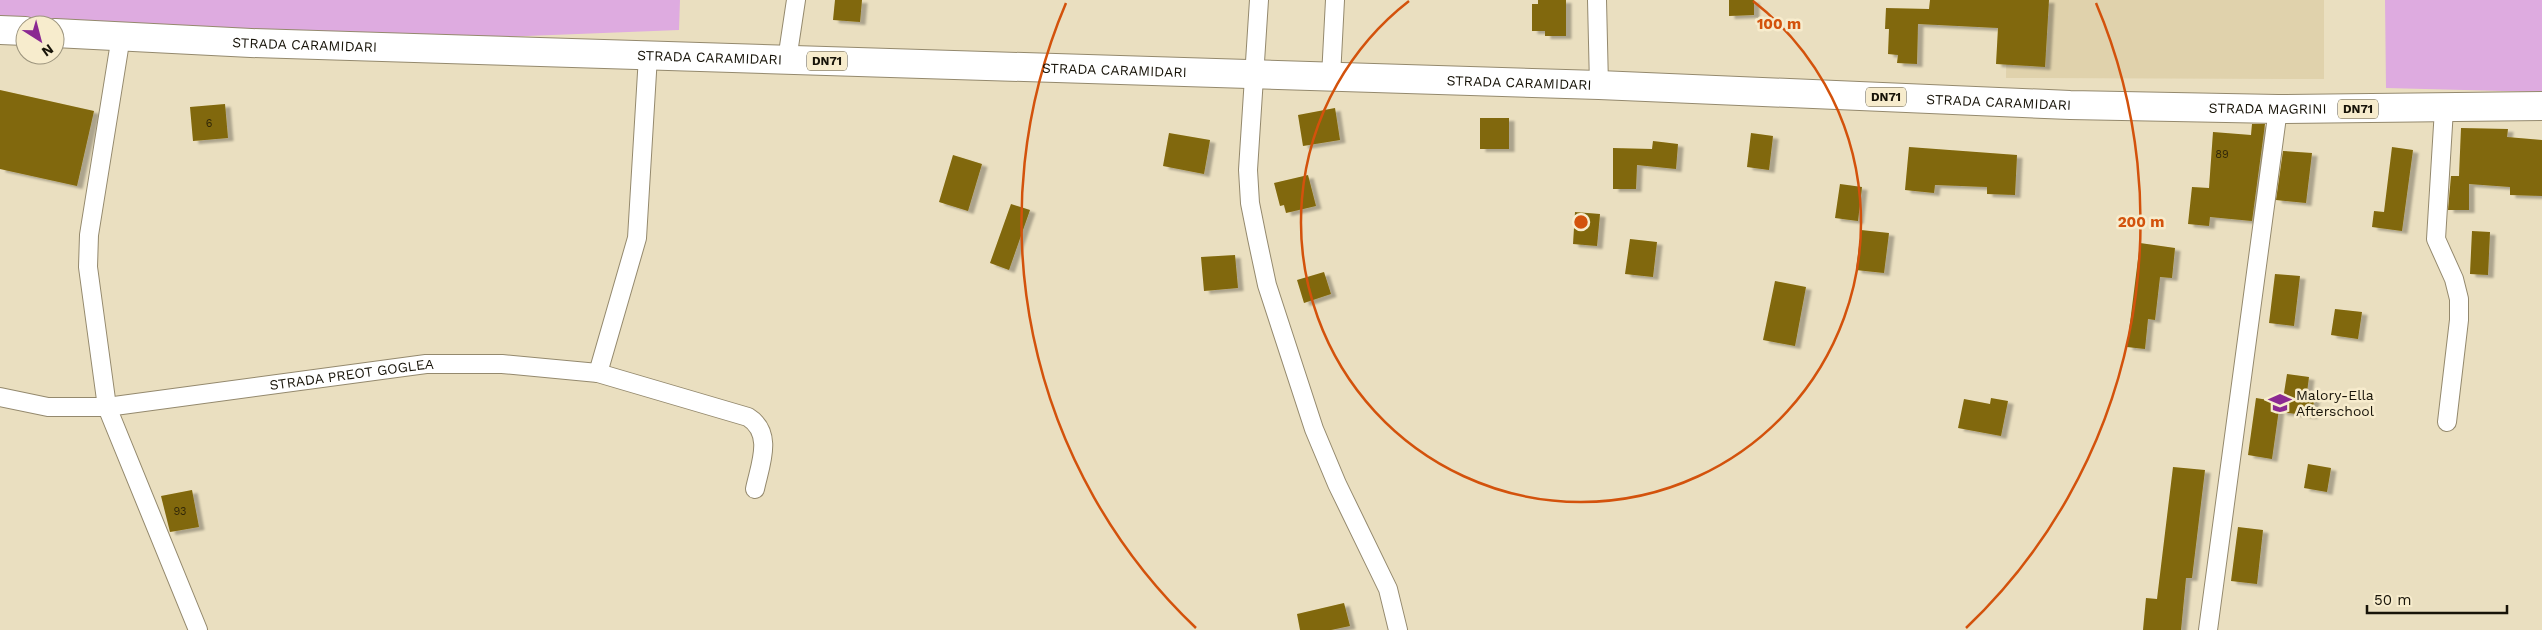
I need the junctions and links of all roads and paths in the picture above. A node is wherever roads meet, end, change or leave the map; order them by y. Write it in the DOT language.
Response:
graph roads {
  1 [pos="796,0"];
  2 [pos="1259,0"];
  3 [pos="1335,0"];
  4 [pos="1597,0"];
  5 [pos="0,30"];
  6 [pos="15,31"];
  7 [pos="65,33"];
  8 [pos="122,36"];
  9 [pos="648,56"];
  10 [pos="787,60"];
  11 [pos="1254,74"];
  12 [pos="1331,77"];
  13 [pos="1599,85"];
  14 [pos="2542,106"];
  15 [pos="2174,107"];
  16 [pos="2444,108"];
  17 [pos="2278,109"];
  18 [pos="598,373"];
  19 [pos="0,398"];
  20 [pos="107,407"];
  21 [pos="2447,422"];
  22 [pos="755,490"];
  23 [pos="198,630"];
  24 [pos="1398,630"];
  25 [pos="2208,630"];
  1 -- 10 [label="street"];
  2 -- 11 [label="street"];
  3 -- 12 [label="street"];
  4 -- 13 [label="street"];
  5 -- 6 [label="main road"];
  7 -- 8 [label="main road, STRADA CARAMIDARI / DN71"];
  8 -- 9 [label="main road, STRADA CARAMIDARI / DN71"];
  8 -- 20 [label="street"];
  9 -- 10 [label="main road, STRADA CARAMIDARI / DN71"];
  9 -- 18 [label="street"];
  10 -- 11 [label="main road, STRADA CARAMIDARI / DN71"];
  11 -- 12 [label="main road, STRADA CARAMIDARI / DN71"];
  11 -- 24 [label="street"];
  12 -- 13 [label="main road, STRADA CARAMIDARI / DN71"];
  13 -- 15 [label="main road, STRADA CARAMIDARI / DN71"];
  14 -- 16 [label="main road, STRADA MAGRINI / DN71"];
  15 -- 17 [label="main road, STRADA MAGRINI / DN71"];
  16 -- 17 [label="main road, STRADA MAGRINI / DN71"];
  16 -- 21 [label="street"];
  17 -- 25 [label="street"];
  18 -- 20 [label="street, STRADA PREOT GOGLEA"];
  18 -- 22 [label="street, STRADA PREOT GOGLEA"];
  19 -- 20 [label="street, STRADA PREOT GOGLEA"];
  20 -- 23 [label="street"];
}
